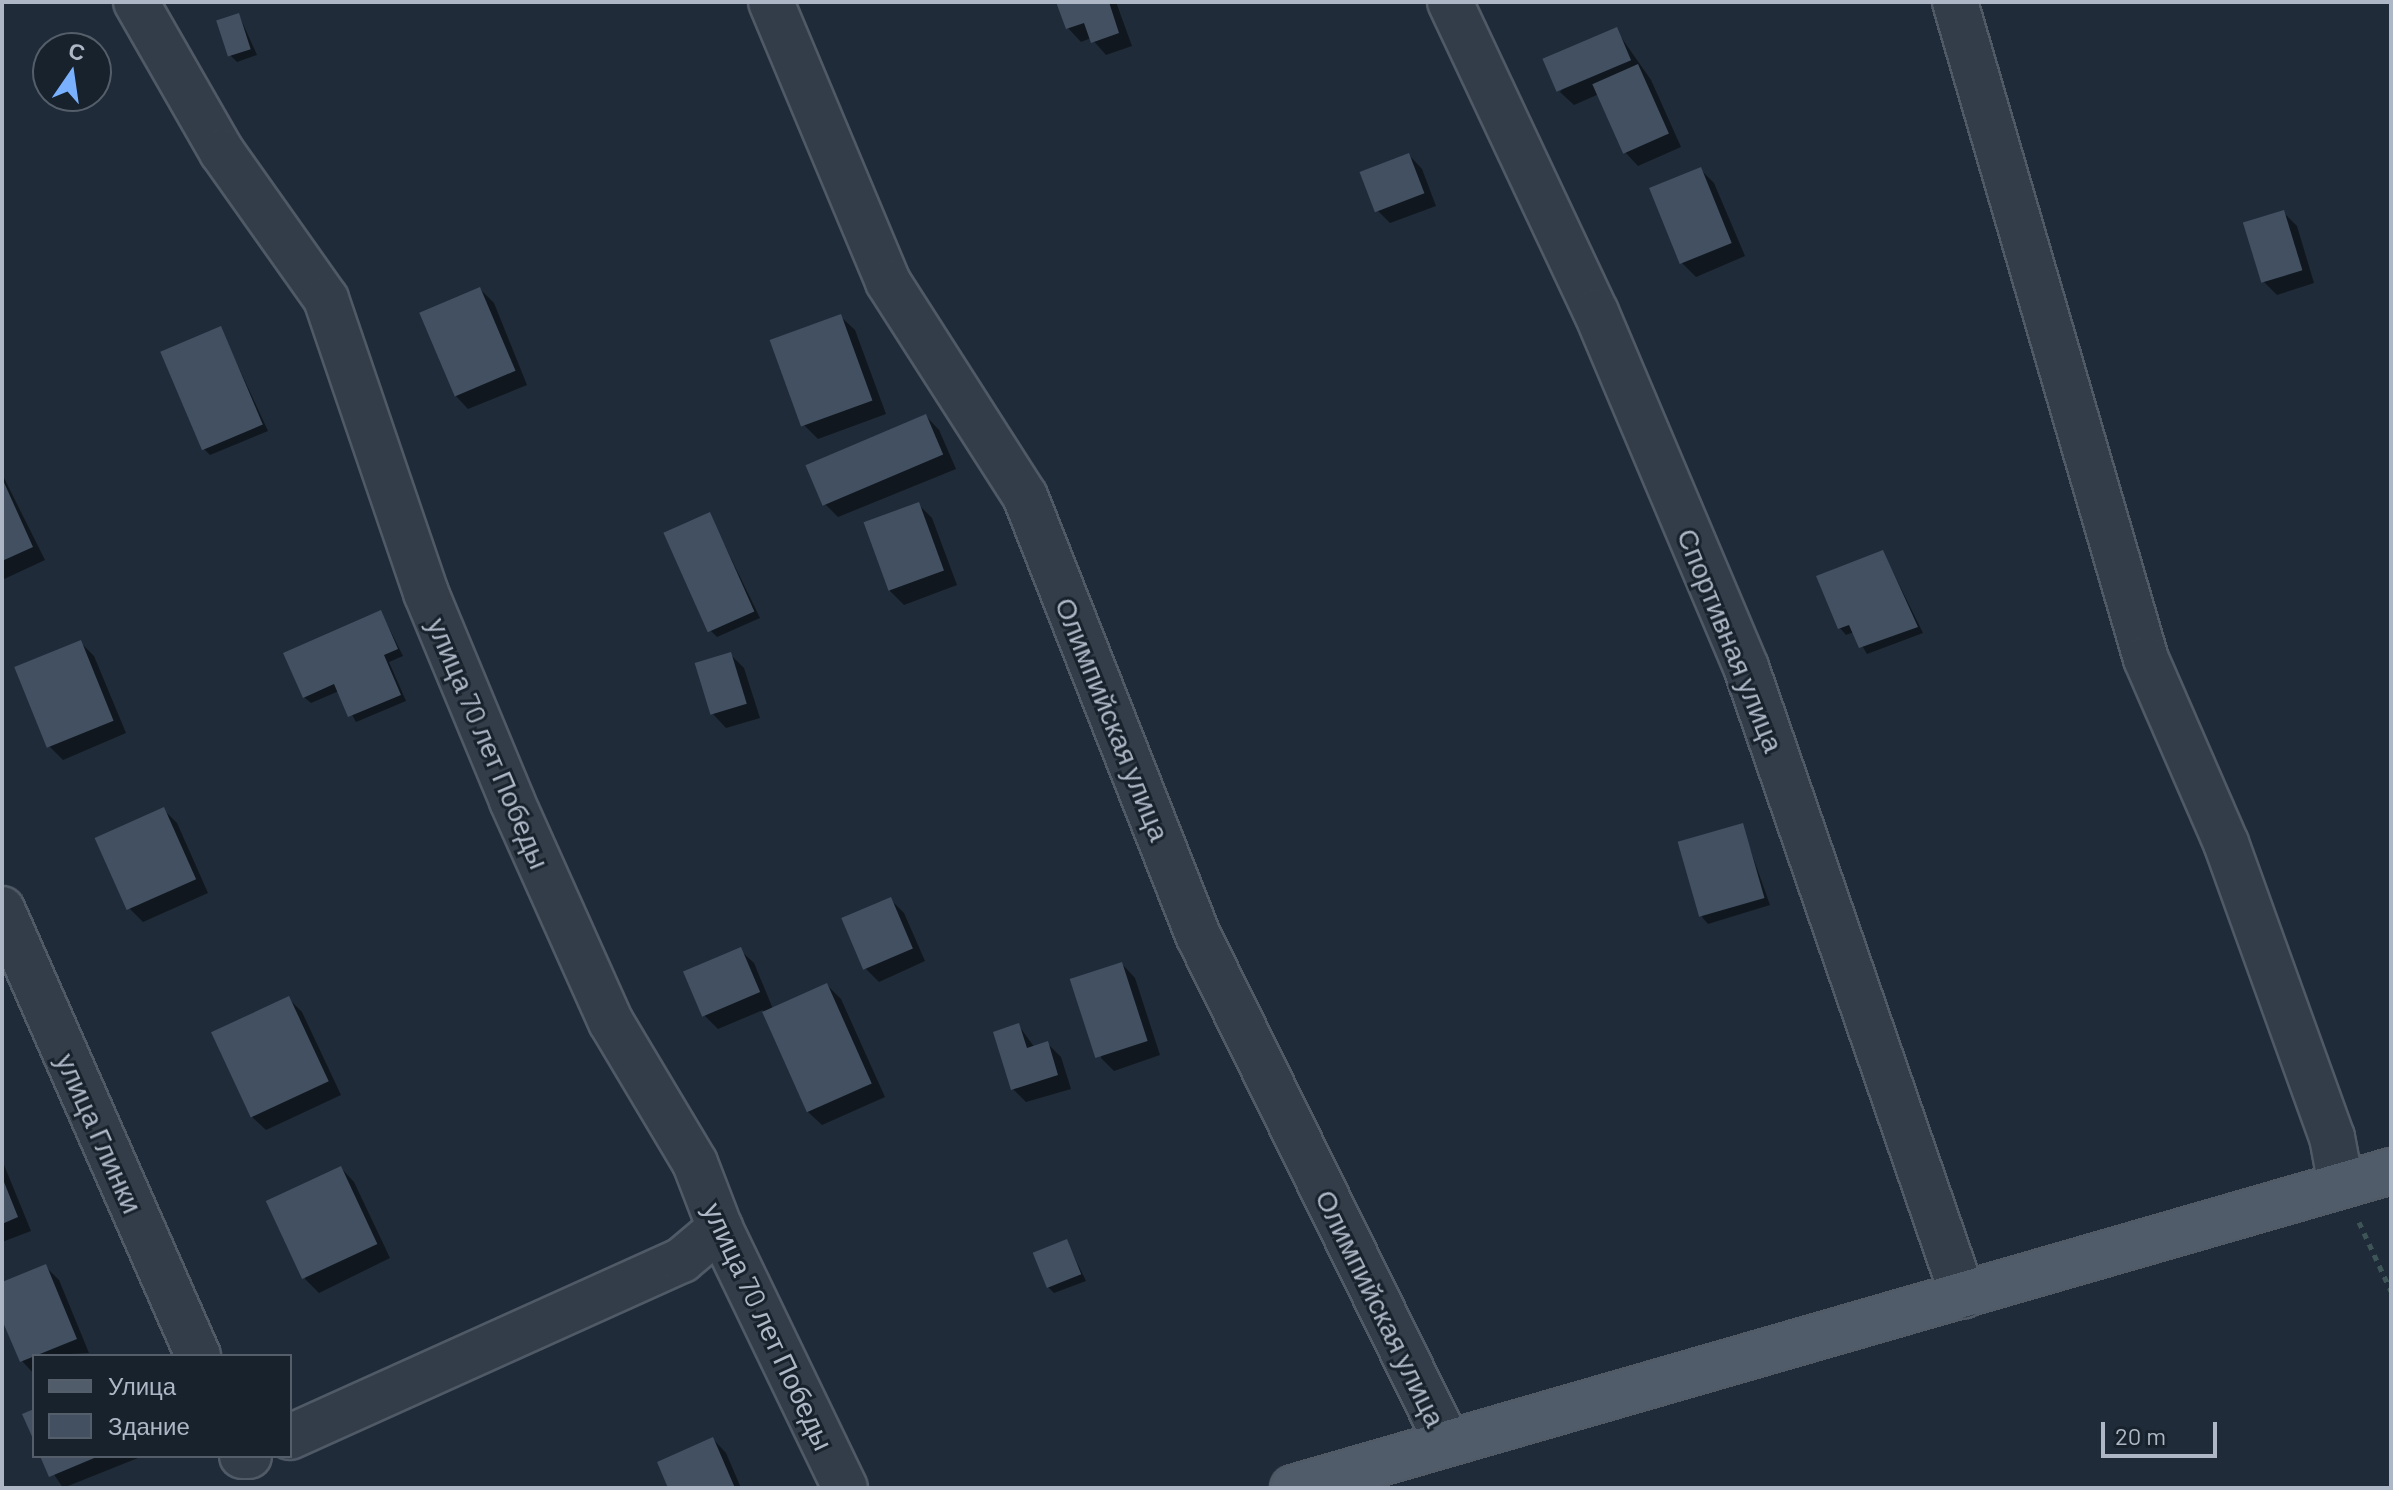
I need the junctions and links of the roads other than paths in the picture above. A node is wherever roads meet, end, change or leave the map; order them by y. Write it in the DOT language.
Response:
graph roads {
  1 [pos="136,2"];
  2 [pos="771,2"];
  3 [pos="1450,2"];
  4 [pos="1955,2"];
  5 [pos="2,909"];
  6 [pos="2391,1171"];
  7 [pos="2341,1185"];
  8 [pos="720,1228"];
  9 [pos="1963,1296"];
  10 [pos="197,1354"];
  11 [pos="292,1436"];
  12 [pos="1447,1442"];
  13 [pos="845,1488"];
  14 [pos="1293,1488"];
  1 -- 8 [label="street, улица 70 лет Победы"];
  2 -- 12 [label="street, Олимпийская улица"];
  3 -- 9 [label="street, Спортивная улица"];
  4 -- 7 [label="street"];
  5 -- 10 [label="street, улица Глинки"];
  6 -- 7 [label="main road"];
  7 -- 9 [label="main road"];
  8 -- 11 [label="street"];
  8 -- 13 [label="street, улица 70 лет Победы"];
  9 -- 12 [label="main road"];
  12 -- 14 [label="main road"];
}
